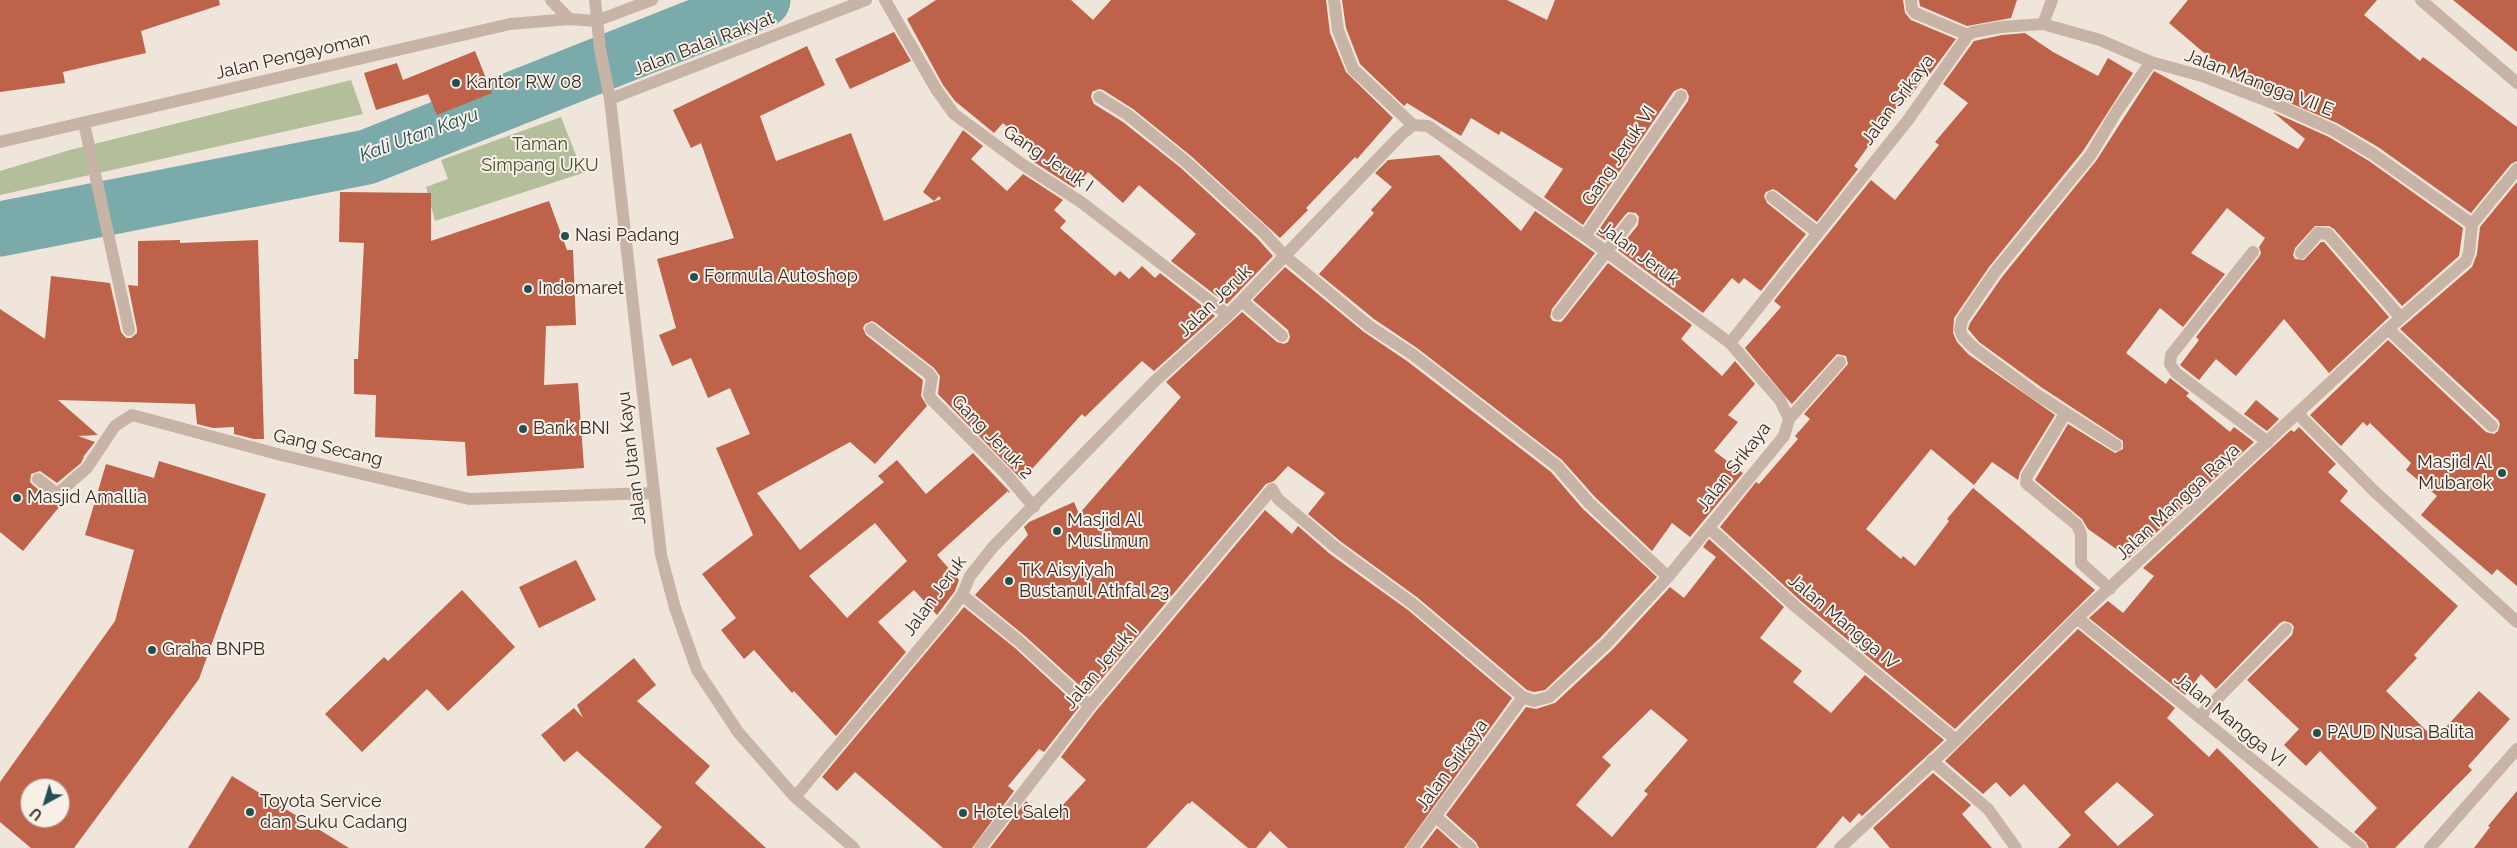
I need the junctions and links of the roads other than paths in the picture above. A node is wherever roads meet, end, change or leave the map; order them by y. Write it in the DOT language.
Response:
graph roads {
  1 [pos="550,0"];
  2 [pos="595,0"];
  3 [pos="652,0"];
  4 [pos="866,0"];
  5 [pos="885,0"];
  6 [pos="1334,0"];
  7 [pos="1911,0"];
  8 [pos="2052,0"];
  9 [pos="2421,0"];
  10 [pos="569,19"];
  11 [pos="596,21"];
  12 [pos="2043,24"];
  13 [pos="1968,35"];
  14 [pos="2151,62"];
  15 [pos="2517,83"];
  16 [pos="609,93"];
  17 [pos="1681,96"];
  18 [pos="1099,97"];
  19 [pos="84,123"];
  20 [pos="1413,126"];
  21 [pos="0,142"];
  22 [pos="2517,169"];
  23 [pos="1772,198"];
  24 [pos="1631,220"];
  25 [pos="2472,224"];
  26 [pos="1818,233"];
  27 [pos="1585,236"];
  28 [pos="1606,252"];
  29 [pos="2253,252"];
  30 [pos="2301,253"];
  31 [pos="1285,256"];
  32 [pos="1242,301"];
  33 [pos="1558,314"];
  34 [pos="1228,315"];
  35 [pos="2401,318"];
  36 [pos="871,329"];
  37 [pos="2388,329"];
  38 [pos="129,330"];
  39 [pos="1282,336"];
  40 [pos="1730,343"];
  41 [pos="1840,362"];
  42 [pos="2065,414"];
  43 [pos="2298,414"];
  44 [pos="1789,419"];
  45 [pos="2492,426"];
  46 [pos="2268,442"];
  47 [pos="2116,445"];
  48 [pos="38,479"];
  49 [pos="653,493"];
  50 [pos="1034,507"];
  51 [pos="1709,528"];
  52 [pos="1668,577"];
  53 [pos="2110,589"];
  54 [pos="962,595"];
  55 [pos="2078,618"];
  56 [pos="2517,622"];
  57 [pos="2286,629"];
  58 [pos="1522,697"];
  59 [pos="1090,706"];
  60 [pos="2199,718"];
  61 [pos="1956,740"];
  62 [pos="2517,749"];
  63 [pos="1932,761"];
  64 [pos="795,797"];
  65 [pos="1436,817"];
  66 [pos="854,848"];
  67 [pos="980,848"];
  68 [pos="1412,848"];
  69 [pos="1471,848"];
  70 [pos="1840,848"];
  71 [pos="2016,848"];
  72 [pos="2361,848"];
  73 [pos="2430,848"];
  1 -- 10 [label="street"];
  2 -- 11 [label="street, Jalan Utan Kayu"];
  3 -- 11 [label="street"];
  4 -- 16 [label="street, Jalan Balai Rakyat"];
  5 -- 34 [label="street, Gang Jeruk I"];
  6 -- 20 [label="street"];
  7 -- 13 [label="street"];
  8 -- 12 [label="street"];
  9 -- 15 [label="street"];
  10 -- 11 [label="street, Jalan Pengayoman"];
  10 -- 19 [label="street, Jalan Pengayoman"];
  11 -- 16 [label="street, Jalan Utan Kayu"];
  12 -- 13 [label="street"];
  12 -- 14 [label="street, Jalan Mangga VII E"];
  13 -- 26 [label="street, Jalan Srikaya"];
  14 -- 25 [label="street, Jalan Mangga VII E"];
  14 -- 42 [label="street"];
  16 -- 49 [label="street, Jalan Utan Kayu"];
  17 -- 27 [label="street, Gang Jeruk VI"];
  18 -- 31 [label="street"];
  19 -- 21 [label="street, Jalan Pengayoman"];
  19 -- 38 [label="street"];
  20 -- 27 [label="street, Jalan Jeruk"];
  20 -- 31 [label="street, Jalan Jeruk"];
  22 -- 25 [label="street"];
  23 -- 26 [label="street"];
  24 -- 28 [label="street"];
  25 -- 35 [label="street, Jalan Mangga Raya"];
  26 -- 40 [label="street, Jalan Srikaya"];
  27 -- 28 [label="street, Jalan Jeruk"];
  28 -- 33 [label="street"];
  28 -- 40 [label="street, Jalan Jeruk"];
  29 -- 46 [label="street"];
  30 -- 35 [label="street"];
  31 -- 32 [label="street, Jalan Jeruk"];
  31 -- 52 [label="street"];
  32 -- 34 [label="street, Jalan Jeruk"];
  32 -- 39 [label="street"];
  34 -- 50 [label="street, Jalan Jeruk"];
  35 -- 37 [label="street, Jalan Mangga Raya"];
  36 -- 50 [label="street, Gang Jeruk 2"];
  37 -- 43 [label="street, Jalan Mangga Raya"];
  37 -- 45 [label="street"];
  40 -- 44 [label="street, Jalan Srikaya"];
  41 -- 44 [label="street"];
  42 -- 47 [label="street"];
  42 -- 53 [label="street"];
  43 -- 46 [label="street, Jalan Mangga Raya"];
  43 -- 56 [label="street"];
  44 -- 51 [label="street, Jalan Srikaya"];
  46 -- 53 [label="street, Jalan Mangga Raya"];
  48 -- 49 [label="street, Gang Secang"];
  49 -- 64 [label="street, Jalan Utan Kayu"];
  50 -- 54 [label="street, Jalan Jeruk"];
  51 -- 52 [label="street, Jalan Srikaya"];
  51 -- 61 [label="street, Jalan Mangga IV"];
  52 -- 58 [label="street, Jalan Srikaya"];
  53 -- 55 [label="street, Jalan Mangga Raya"];
  54 -- 59 [label="street"];
  54 -- 64 [label="street, Jalan Jeruk"];
  55 -- 60 [label="street, Jalan Mangga VI"];
  55 -- 61 [label="street, Jalan Mangga Raya"];
  57 -- 60 [label="street"];
  58 -- 59 [label="street, Jalan Jeruk I"];
  58 -- 65 [label="street, Jalan Srikaya"];
  59 -- 67 [label="street, Jalan Jeruk I"];
  60 -- 72 [label="street, Jalan Mangga VI"];
  61 -- 63 [label="street, Jalan Mangga Raya"];
  62 -- 73 [label="street"];
  63 -- 70 [label="street, Jalan Mangga Raya"];
  63 -- 71 [label="street"];
  64 -- 66 [label="street, Jalan Utan Kayu"];
  65 -- 68 [label="street, Jalan Srikaya"];
  65 -- 69 [label="street"];
}
